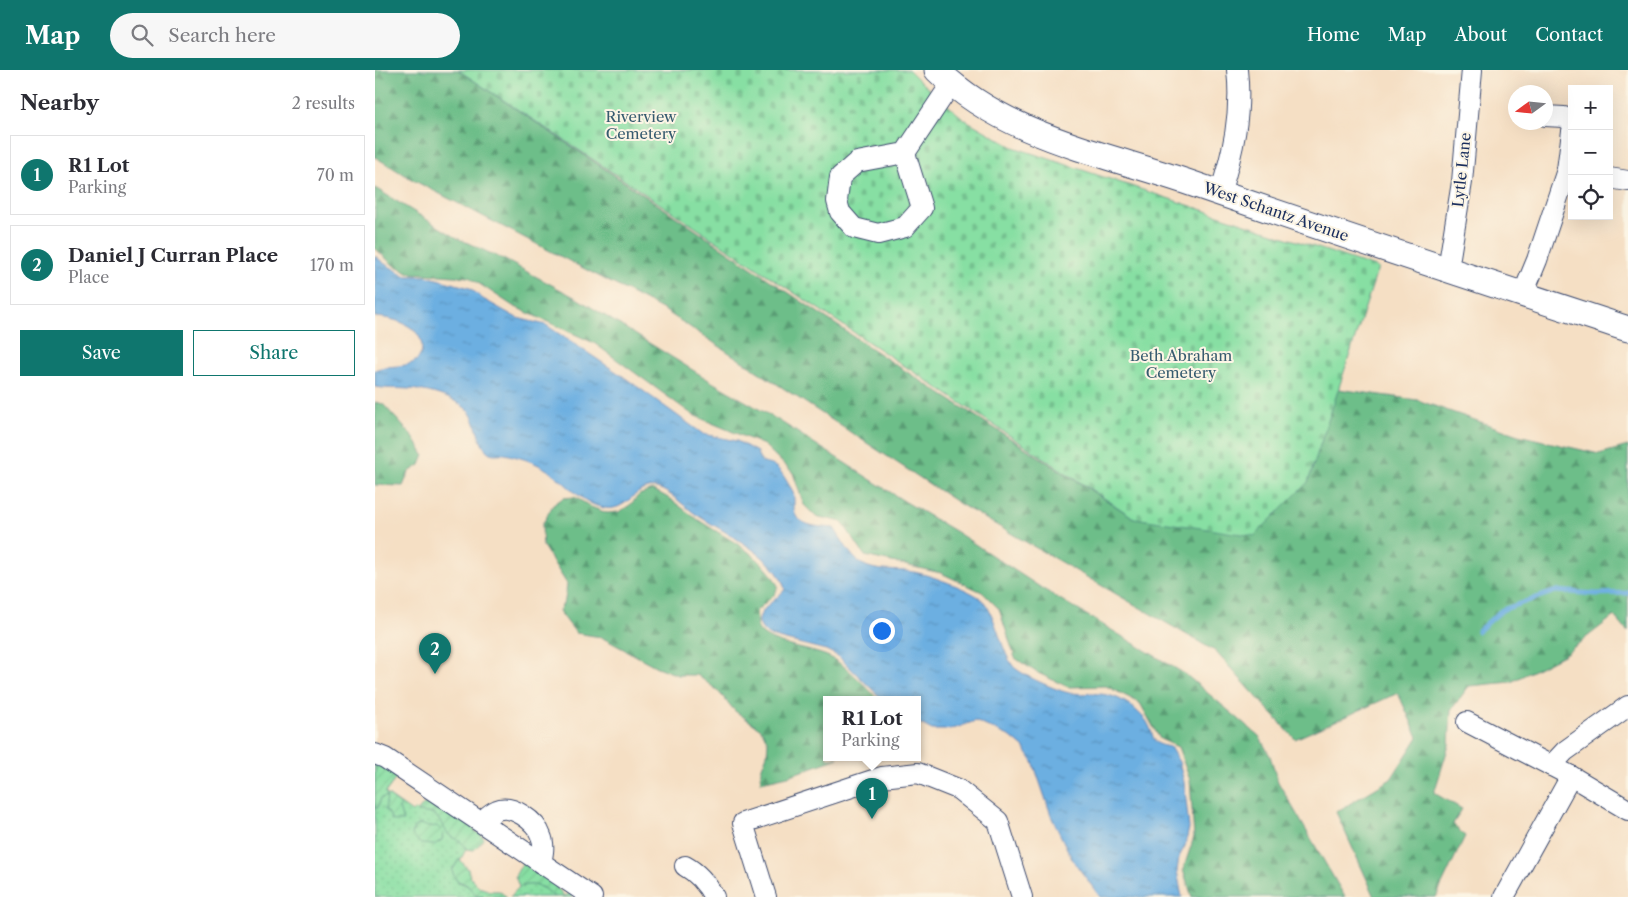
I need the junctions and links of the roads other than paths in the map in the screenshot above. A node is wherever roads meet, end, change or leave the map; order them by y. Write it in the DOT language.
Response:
graph roads {
  1 [pos="1237,70"];
  2 [pos="1472,70"];
  3 [pos="944,77"];
  4 [pos="1553,116"];
  5 [pos="1568,120"];
  6 [pos="905,153"];
  7 [pos="1568,173"];
  8 [pos="1613,179"];
  9 [pos="1628,181"];
  10 [pos="1220,193"];
  11 [pos="1448,270"];
  12 [pos="1523,294"];
  13 [pos="1628,329"];
  14 [pos="1628,706"];
  15 [pos="1467,722"];
  16 [pos="375,754"];
  17 [pos="1551,766"];
  18 [pos="1571,776"];
  19 [pos="1628,810"];
  20 [pos="481,822"];
  21 [pos="541,863"];
  22 [pos="685,866"];
  23 [pos="592,897"];
  24 [pos="714,897"];
  25 [pos="766,897"];
  26 [pos="1022,897"];
  27 [pos="1504,897"];
  1 -- 10 [label="street"];
  2 -- 11 [label="street, Lytle Lane"];
  3 -- 6 [label="street"];
  3 -- 10 [label="main road, West Schantz Avenue"];
  4 -- 5 [label="street"];
  6 -- 6 [label="street"];
  7 -- 12 [label="street"];
  8 -- 9 [label="street"];
  10 -- 11 [label="main road, West Schantz Avenue"];
  11 -- 12 [label="main road, West Schantz Avenue"];
  12 -- 13 [label="main road, West Schantz Avenue"];
  14 -- 17 [label="street"];
  15 -- 17 [label="street"];
  16 -- 20 [label="street"];
  17 -- 18 [label="street"];
  18 -- 19 [label="street"];
  18 -- 27 [label="street"];
  20 -- 21 [label="street"];
  20 -- 21 [label="street"];
  21 -- 23 [label="street"];
  22 -- 24 [label="street"];
  25 -- 26 [label="street"];
}
